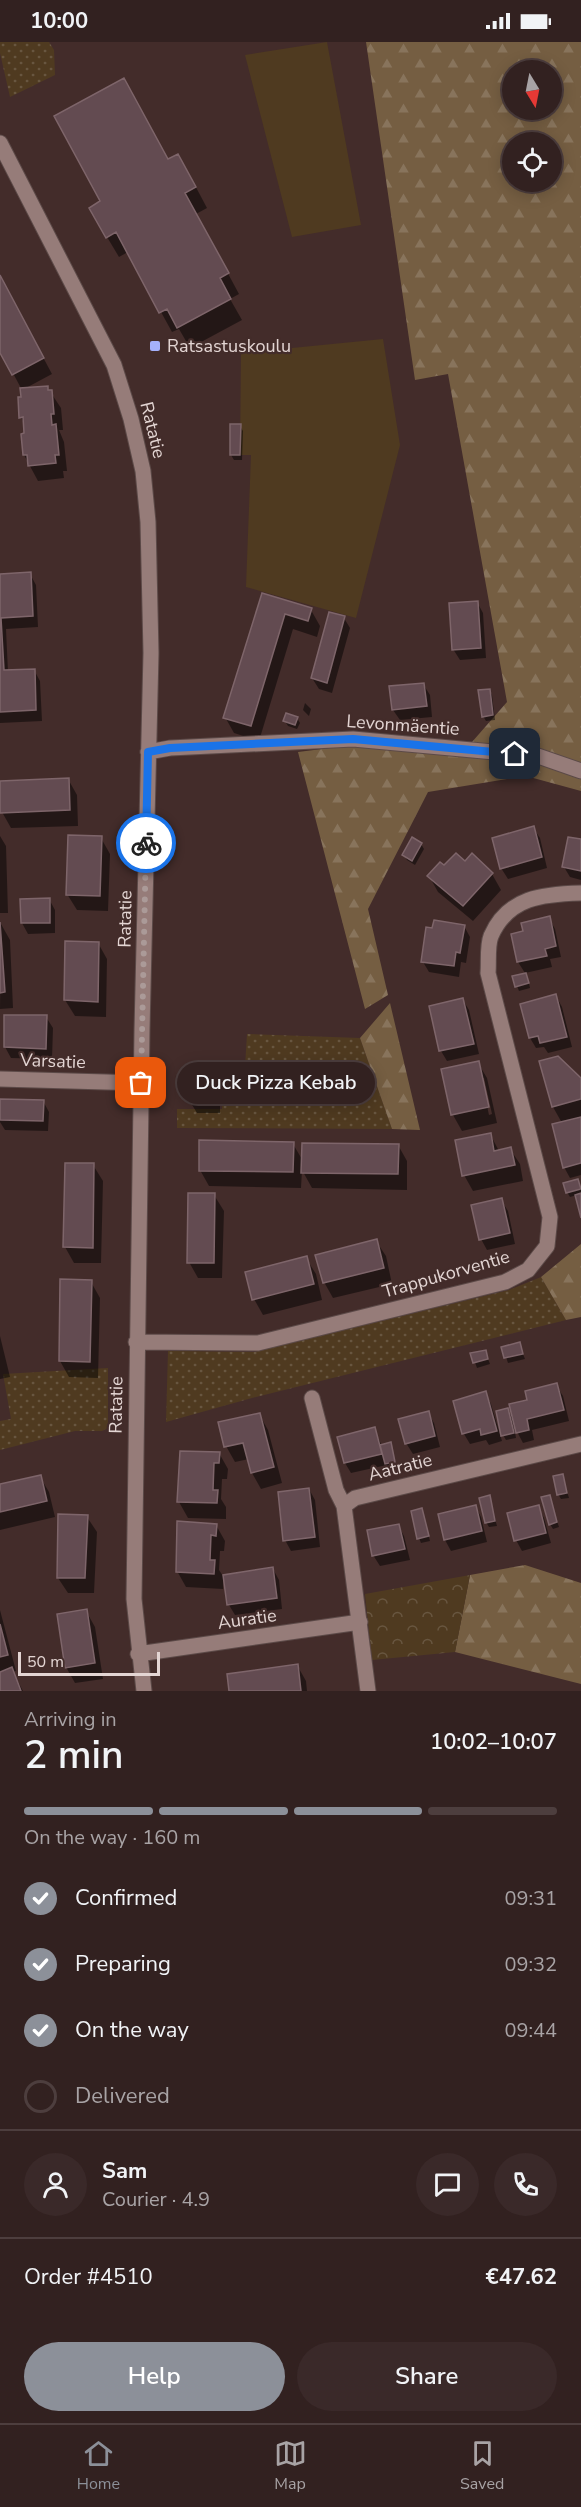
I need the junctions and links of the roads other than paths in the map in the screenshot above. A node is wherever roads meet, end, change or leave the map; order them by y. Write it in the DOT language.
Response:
graph roads {
  1 [pos="0,143"];
  2 [pos="148,752"];
  3 [pos="581,771"];
  4 [pos="581,893"];
  5 [pos="0,1079"];
  6 [pos="141,1083"];
  7 [pos="136,1342"];
  8 [pos="312,1398"];
  9 [pos="581,1444"];
  10 [pos="344,1506"];
  11 [pos="360,1622"];
  12 [pos="138,1654"];
  13 [pos="144,1691"];
  14 [pos="368,1691"];
  1 -- 2 [label="street, Ratatie"];
  2 -- 3 [label="street, Levonmäentie"];
  2 -- 6 [label="street, Ratatie"];
  4 -- 7 [label="street, Trappukorventie"];
  5 -- 6 [label="street, Varsatie"];
  6 -- 7 [label="street, Ratatie"];
  7 -- 12 [label="street, Ratatie"];
  8 -- 10 [label="street"];
  9 -- 10 [label="street, Aatratie"];
  10 -- 11 [label="street"];
  11 -- 12 [label="street, Auratie"];
  11 -- 14 [label="street"];
  12 -- 13 [label="street, Ratatie"];
}
